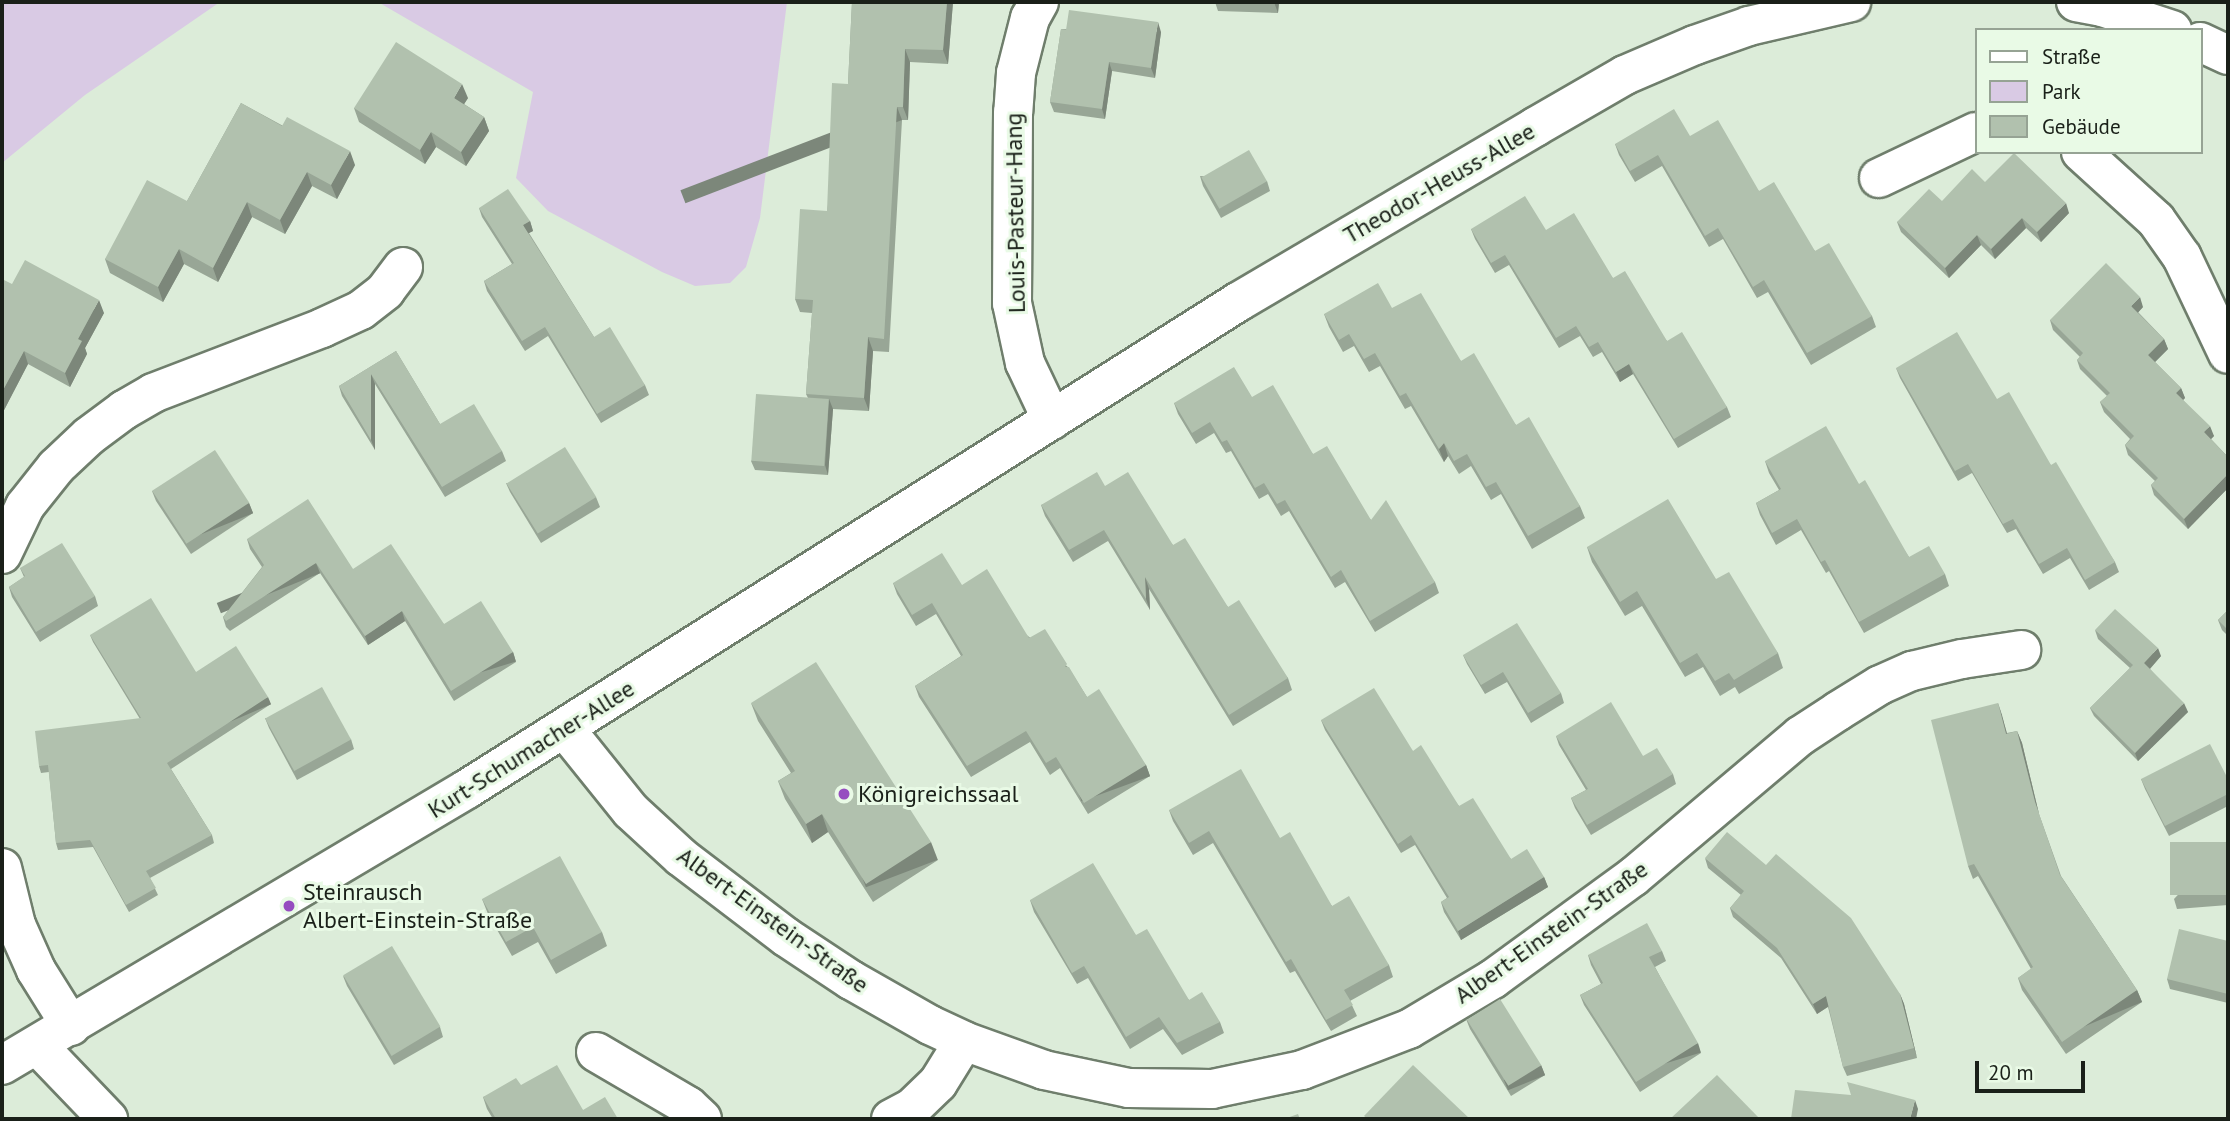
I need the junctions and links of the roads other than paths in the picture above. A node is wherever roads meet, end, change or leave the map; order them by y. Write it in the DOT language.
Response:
graph roads {
  1 [pos="1039,2"];
  2 [pos="1851,2"];
  3 [pos="2076,2"];
  4 [pos="2165,28"];
  5 [pos="2202,43"];
  6 [pos="2228,55"];
  7 [pos="1974,133"];
  8 [pos="2083,154"];
  9 [pos="1879,178"];
  10 [pos="403,267"];
  11 [pos="2228,354"];
  12 [pos="1052,420"];
  13 [pos="2,554"];
  14 [pos="2021,650"];
  15 [pos="565,729"];
  16 [pos="2,868"];
  17 [pos="71,1026"];
  18 [pos="964,1041"];
  19 [pos="37,1045"];
  20 [pos="596,1052"];
  21 [pos="2,1065"];
  22 [pos="909,1116"];
  23 [pos="108,1119"];
  24 [pos="702,1119"];
  1 -- 12 [label="street, Louis-Pasteur-Hang"];
  2 -- 12 [label="street, Theodor-Heuss-Allee"];
  3 -- 4 [label="street"];
  5 -- 6 [label="street"];
  7 -- 9 [label="street"];
  8 -- 11 [label="street"];
  10 -- 13 [label="street"];
  12 -- 15 [label="street, Kurt-Schumacher-Allee"];
  14 -- 18 [label="street, Albert-Einstein-Straße"];
  15 -- 17 [label="street, Kurt-Schumacher-Allee"];
  15 -- 18 [label="street, Albert-Einstein-Straße"];
  16 -- 17 [label="street"];
  17 -- 19 [label="street, Kurt-Schumacher-Allee"];
  18 -- 22 [label="street"];
  19 -- 21 [label="street, Kurt-Schumacher-Allee"];
  19 -- 23 [label="street"];
  20 -- 24 [label="street"];
}
